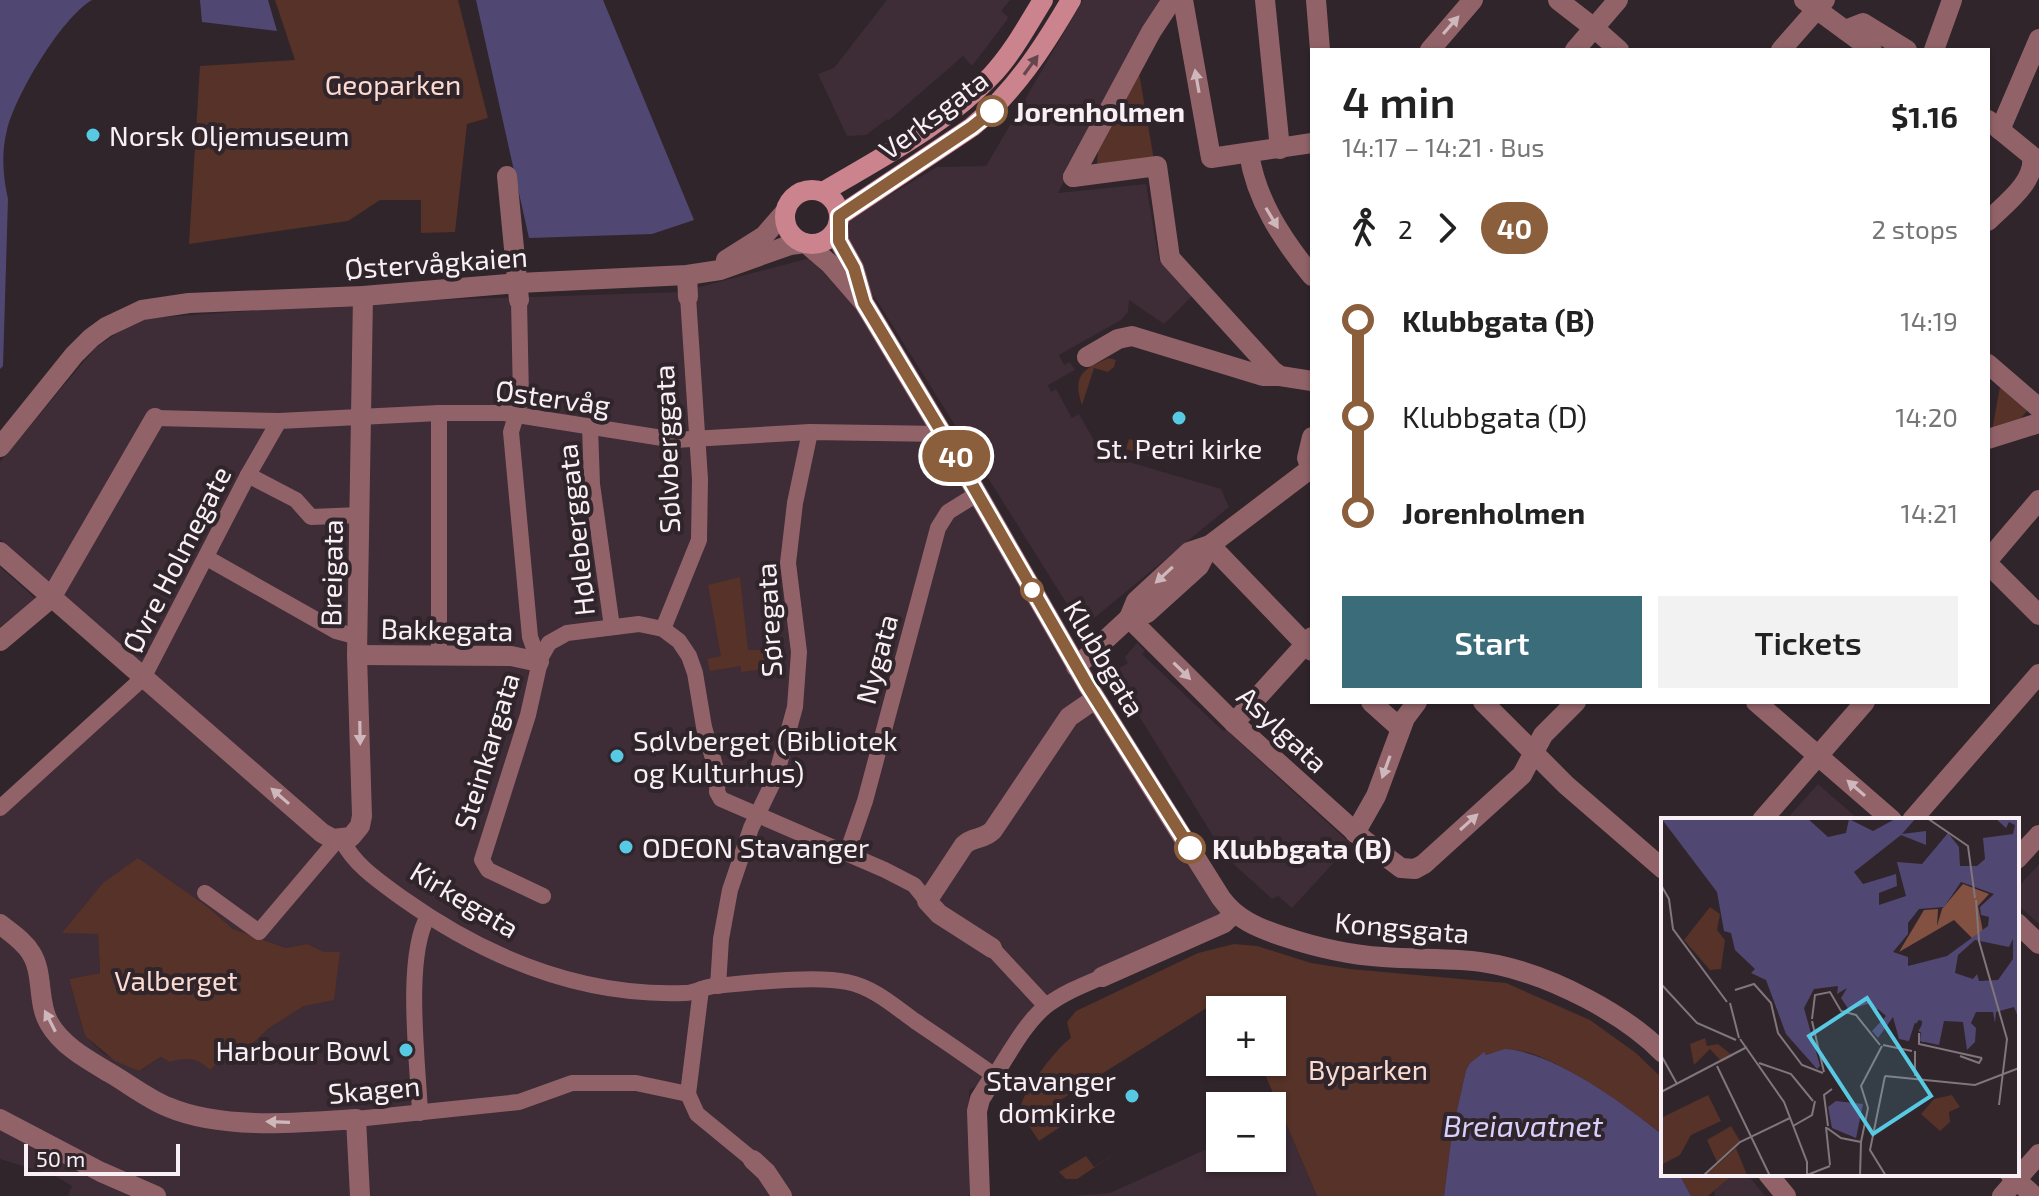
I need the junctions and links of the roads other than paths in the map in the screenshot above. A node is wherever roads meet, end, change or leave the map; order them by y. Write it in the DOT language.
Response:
graph roads {
  1 [pos="1043,0"];
  2 [pos="1071,0"];
  3 [pos="1172,0"];
  4 [pos="1183,0"];
  5 [pos="1265,0"];
  6 [pos="1316,0"];
  7 [pos="1473,0"];
  8 [pos="1558,0"];
  9 [pos="1618,0"];
  10 [pos="1952,0"];
  11 [pos="1816,3"];
  12 [pos="1594,28"];
  13 [pos="1845,30"];
  14 [pos="2039,39"];
  15 [pos="1320,48"];
  16 [pos="1432,48"];
  17 [pos="1577,48"];
  18 [pos="1617,48"];
  19 [pos="1782,48"];
  20 [pos="1869,48"];
  21 [pos="1904,48"];
  22 [pos="1935,48"];
  23 [pos="1994,125"];
  24 [pos="1310,143"];
  25 [pos="1280,149"];
  26 [pos="1249,153"];
  27 [pos="507,176"];
  28 [pos="823,192"];
  29 [pos="784,213"];
  30 [pos="1990,219"];
  31 [pos="838,220"];
  32 [pos="807,244"];
  33 [pos="1310,273"];
  34 [pos="687,275"];
  35 [pos="519,291"];
  36 [pos="363,296"];
  37 [pos="688,297"];
  38 [pos="864,303"];
  39 [pos="1087,357"];
  40 [pos="1990,366"];
  41 [pos="1280,376"];
  42 [pos="1310,381"];
  43 [pos="2039,408"];
  44 [pos="439,413"];
  45 [pos="517,414"];
  46 [pos="362,417"];
  47 [pos="155,418"];
  48 [pos="279,421"];
  49 [pos="2039,423"];
  50 [pos="590,427"];
  51 [pos="810,432"];
  52 [pos="943,434"];
  53 [pos="1990,438"];
  54 [pos="697,439"];
  55 [pos="1310,445"];
  56 [pos="0,447"];
  57 [pos="1310,467"];
  58 [pos="1310,471"];
  59 [pos="248,475"];
  60 [pos="977,494"];
  61 [pos="2039,500"];
  62 [pos="360,515"];
  63 [pos="1210,545"];
  64 [pos="0,552"];
  65 [pos="207,558"];
  66 [pos="1990,560"];
  67 [pos="1990,564"];
  68 [pos="51,598"];
  69 [pos="2039,615"];
  70 [pos="1129,618"];
  71 [pos="612,627"];
  72 [pos="663,629"];
  73 [pos="0,641"];
  74 [pos="1310,644"];
  75 [pos="358,646"];
  76 [pos="439,656"];
  77 [pos="539,662"];
  78 [pos="1076,667"];
  79 [pos="2039,674"];
  80 [pos="143,678"];
  81 [pos="1095,699"];
  82 [pos="1373,704"];
  83 [pos="1416,704"];
  84 [pos="1485,704"];
  85 [pos="1574,704"];
  86 [pos="1758,704"];
  87 [pos="1863,704"];
  88 [pos="1234,723"];
  89 [pos="1400,728"];
  90 [pos="1534,752"];
  91 [pos="1820,756"];
  92 [pos="0,808"];
  93 [pos="757,816"];
  94 [pos="1764,818"];
  95 [pos="1890,818"];
  96 [pos="1914,818"];
  97 [pos="1355,833"];
  98 [pos="2039,835"];
  99 [pos="340,840"];
  100 [pos="847,853"];
  101 [pos="2019,857"];
  102 [pos="1661,867"];
  103 [pos="205,893"];
  104 [pos="543,896"];
  105 [pos="927,901"];
  106 [pos="1234,913"];
  107 [pos="428,916"];
  108 [pos="0,924"];
  109 [pos="2019,925"];
  110 [pos="2039,944"];
  111 [pos="992,948"];
  112 [pos="1102,977"];
  113 [pos="718,986"];
  114 [pos="701,989"];
  115 [pos="1046,1006"];
  116 [pos="1661,1051"];
  117 [pos="993,1079"];
  118 [pos="688,1094"];
  119 [pos="420,1113"];
  120 [pos="0,1119"];
  121 [pos="356,1119"];
  122 [pos="2039,1154"];
  123 [pos="753,1160"];
  124 [pos="2019,1172"];
  125 [pos="1770,1176"];
  126 [pos="2013,1177"];
  127 [pos="777,1188"];
  128 [pos="156,1196"];
  129 [pos="360,1196"];
  130 [pos="980,1196"];
  131 [pos="1786,1196"];
  132 [pos="2002,1196"];
  133 [pos="2034,1196"];
  1 -- 28 [label="main road, Verksgata"];
  31 -- 2 [label="main road, Verksgata, one-way"];
  3 -- 41 [label="street"];
  26 -- 4 [label="street, one-way"];
  5 -- 25 [label="street"];
  6 -- 15 [label="street"];
  16 -- 7 [label="street, one-way"];
  8 -- 12 [label="street"];
  9 -- 12 [label="street"];
  10 -- 22 [label="street"];
  11 -- 13 [label="street"];
  11 -- 19 [label="street"];
  12 -- 17 [label="street"];
  12 -- 18 [label="street"];
  13 -- 20 [label="street"];
  13 -- 21 [label="street"];
  14 -- 23 [label="street"];
  23 -- 30 [label="street"];
  24 -- 25 [label="street"];
  25 -- 26 [label="street"];
  26 -- 33 [label="street, one-way"];
  27 -- 35 [label="street"];
  28 -- 29 [label="main road"];
  28 -- 31 [label="main road"];
  29 -- 32 [label="main road"];
  29 -- 34 [label="street, Østervågkaien"];
  31 -- 32 [label="main road"];
  31 -- 38 [label="street, Klubbgata"];
  32 -- 34 [label="street, Østervågkaien"];
  32 -- 38 [label="street, Klubbgata"];
  34 -- 35 [label="street, Østervågkaien"];
  34 -- 37 [label="street, Sølvberggata"];
  35 -- 36 [label="street, Østervågkaien"];
  35 -- 45 [label="street, Steinkargata"];
  36 -- 46 [label="street, Breigata"];
  36 -- 56 [label="street, Østervågkaien"];
  37 -- 54 [label="street, Sølvberggata"];
  38 -- 52 [label="street, Klubbgata"];
  39 -- 41 [label="street"];
  40 -- 43 [label="street"];
  41 -- 42 [label="street"];
  44 -- 45 [label="street, Østervåg"];
  44 -- 46 [label="street, Østervåg"];
  44 -- 76 [label="street"];
  45 -- 50 [label="street, Østervåg"];
  45 -- 77 [label="street, Steinkargata"];
  46 -- 48 [label="street, Østervåg"];
  46 -- 62 [label="street, Breigata"];
  47 -- 48 [label="street, Østervåg"];
  47 -- 68 [label="street"];
  48 -- 59 [label="street, Øvre Holmegate"];
  49 -- 53 [label="street"];
  50 -- 54 [label="street, Østervåg"];
  50 -- 71 [label="street, Høleberggata"];
  51 -- 52 [label="street, Østervåg"];
  51 -- 54 [label="street, Østervåg"];
  51 -- 93 [label="street, Søregata"];
  52 -- 60 [label="street, Klubbgata"];
  54 -- 72 [label="street, Sølvberggata"];
  55 -- 57 [label="street"];
  58 -- 63 [label="street"];
  59 -- 62 [label="street"];
  59 -- 65 [label="street, Øvre Holmegate"];
  60 -- 78 [label="street, Klubbgata"];
  60 -- 100 [label="street, Nygata"];
  61 -- 66 [label="street"];
  62 -- 75 [label="street, Breigata"];
  63 -- 70 [label="street"];
  63 -- 74 [label="street"];
  64 -- 68 [label="street, Kirkegata"];
  65 -- 75 [label="street, Bakkegata"];
  65 -- 80 [label="street, Øvre Holmegate"];
  67 -- 69 [label="street"];
  68 -- 73 [label="street"];
  68 -- 80 [label="street, Kirkegata"];
  70 -- 78 [label="street"];
  70 -- 88 [label="street, Asylgata, one-way"];
  71 -- 72 [label="street, Bakkegata"];
  71 -- 77 [label="street, Bakkegata"];
  72 -- 93 [label="street"];
  74 -- 88 [label="street"];
  75 -- 76 [label="street, Bakkegata"];
  75 -- 99 [label="street, Breigata, one-way"];
  76 -- 77 [label="street, Bakkegata"];
  77 -- 104 [label="street, Steinkargata"];
  78 -- 81 [label="street, Klubbgata"];
  79 -- 96 [label="street"];
  80 -- 92 [label="street, Øvre Holmegate"];
  99 -- 80 [label="street, Kirkegata, one-way"];
  81 -- 105 [label="street"];
  81 -- 106 [label="street, Klubbgata"];
  82 -- 89 [label="street"];
  83 -- 89 [label="street"];
  84 -- 90 [label="street"];
  85 -- 90 [label="street"];
  86 -- 91 [label="street"];
  87 -- 91 [label="street"];
  88 -- 97 [label="street, Asylgata"];
  89 -- 97 [label="street, one-way"];
  97 -- 90 [label="street, Asylgata, one-way"];
  90 -- 102 [label="street"];
  91 -- 94 [label="street"];
  95 -- 91 [label="street, one-way"];
  93 -- 100 [label="street"];
  93 -- 113 [label="street, Søregata"];
  98 -- 101 [label="street"];
  99 -- 103 [label="street"];
  99 -- 107 [label="street, Kirkegata"];
  100 -- 105 [label="street"];
  105 -- 111 [label="street"];
  106 -- 112 [label="street"];
  106 -- 116 [label="street, Kongsgata"];
  107 -- 114 [label="street, Kirkegata"];
  107 -- 119 [label="street"];
  121 -- 108 [label="street, Skagen, one-way"];
  109 -- 110 [label="street"];
  111 -- 115 [label="street"];
  112 -- 115 [label="street"];
  113 -- 114 [label="street, Kirkegata"];
  113 -- 117 [label="street, Kirkegata"];
  114 -- 118 [label="street"];
  115 -- 117 [label="street"];
  117 -- 130 [label="street"];
  118 -- 119 [label="street, Skagen"];
  118 -- 123 [label="street"];
  119 -- 121 [label="street, Skagen"];
  120 -- 128 [label="street"];
  121 -- 129 [label="street"];
  122 -- 124 [label="street"];
  123 -- 127 [label="street"];
  125 -- 131 [label="street"];
  126 -- 132 [label="street"];
  126 -- 133 [label="street"];
}
